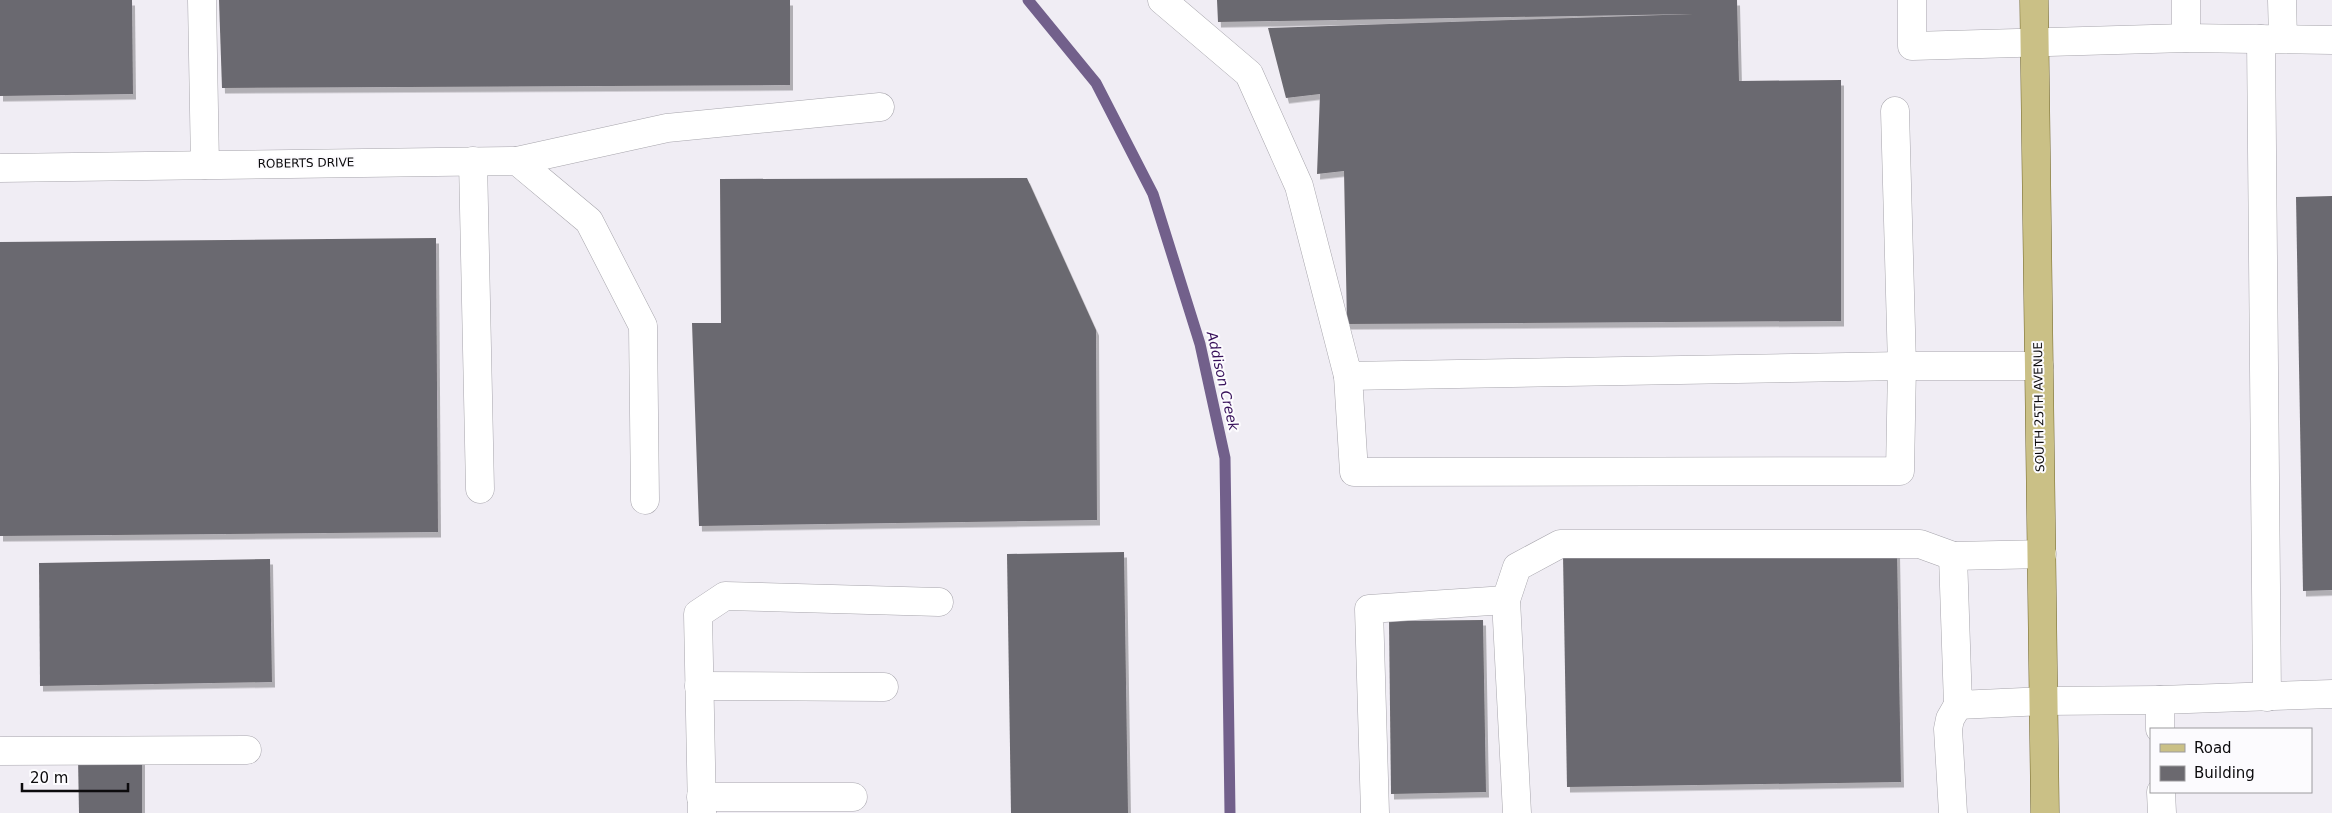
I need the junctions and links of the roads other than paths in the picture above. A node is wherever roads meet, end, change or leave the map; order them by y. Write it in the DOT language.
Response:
graph roads {
  1 [pos="202,0"];
  2 [pos="1162,0"];
  3 [pos="1912,0"];
  4 [pos="2034,0"];
  5 [pos="2186,0"];
  6 [pos="2282,0"];
  7 [pos="2186,38"];
  8 [pos="2272,39"];
  9 [pos="2332,40"];
  10 [pos="2034,42"];
  11 [pos="880,107"];
  12 [pos="1895,111"];
  13 [pos="472,161"];
  14 [pos="517,161"];
  15 [pos="205,165"];
  16 [pos="0,168"];
  17 [pos="1902,366"];
  18 [pos="2039,366"];
  19 [pos="1348,376"];
  20 [pos="480,489"];
  21 [pos="645,500"];
  22 [pos="2042,554"];
  23 [pos="1953,556"];
  24 [pos="1506,600"];
  25 [pos="939,602"];
  26 [pos="699,686"];
  27 [pos="884,687"];
  28 [pos="2332,694"];
  29 [pos="2267,697"];
  30 [pos="2160,700"];
  31 [pos="2044,701"];
  32 [pos="1958,706"];
  33 [pos="2160,728"];
  34 [pos="247,750"];
  35 [pos="0,751"];
  36 [pos="2161,793"];
  37 [pos="852,796"];
  38 [pos="701,805"];
  39 [pos="1376,813"];
  40 [pos="1517,813"];
  41 [pos="1953,813"];
  42 [pos="2045,813"];
  43 [pos="2162,813"];
  1 -- 15 [label="street"];
  2 -- 19 [label="street"];
  3 -- 10 [label="street"];
  4 -- 10 [label="main road, SOUTH 25TH AVENUE"];
  5 -- 7 [label="street"];
  6 -- 8 [label="street"];
  7 -- 8 [label="street"];
  7 -- 10 [label="street"];
  8 -- 9 [label="street"];
  8 -- 29 [label="street"];
  10 -- 18 [label="main road, SOUTH 25TH AVENUE"];
  11 -- 14 [label="street, ROBERTS DRIVE"];
  12 -- 17 [label="street"];
  13 -- 14 [label="street, ROBERTS DRIVE"];
  13 -- 15 [label="street, ROBERTS DRIVE"];
  13 -- 20 [label="street"];
  14 -- 21 [label="street"];
  15 -- 16 [label="street, ROBERTS DRIVE"];
  17 -- 18 [label="street"];
  17 -- 19 [label="street"];
  17 -- 19 [label="street"];
  18 -- 22 [label="main road, SOUTH 25TH AVENUE"];
  22 -- 23 [label="street"];
  22 -- 31 [label="main road, SOUTH 25TH AVENUE"];
  23 -- 24 [label="street"];
  23 -- 32 [label="street"];
  24 -- 39 [label="street"];
  24 -- 40 [label="street"];
  25 -- 26 [label="street"];
  26 -- 27 [label="street"];
  26 -- 38 [label="street"];
  28 -- 29 [label="street"];
  29 -- 30 [label="street"];
  30 -- 31 [label="street"];
  30 -- 33 [label="street"];
  31 -- 32 [label="street"];
  31 -- 42 [label="main road, SOUTH 25TH AVENUE"];
  32 -- 41 [label="street"];
  34 -- 35 [label="street"];
  36 -- 43 [label="street"];
  37 -- 38 [label="street"];
}
